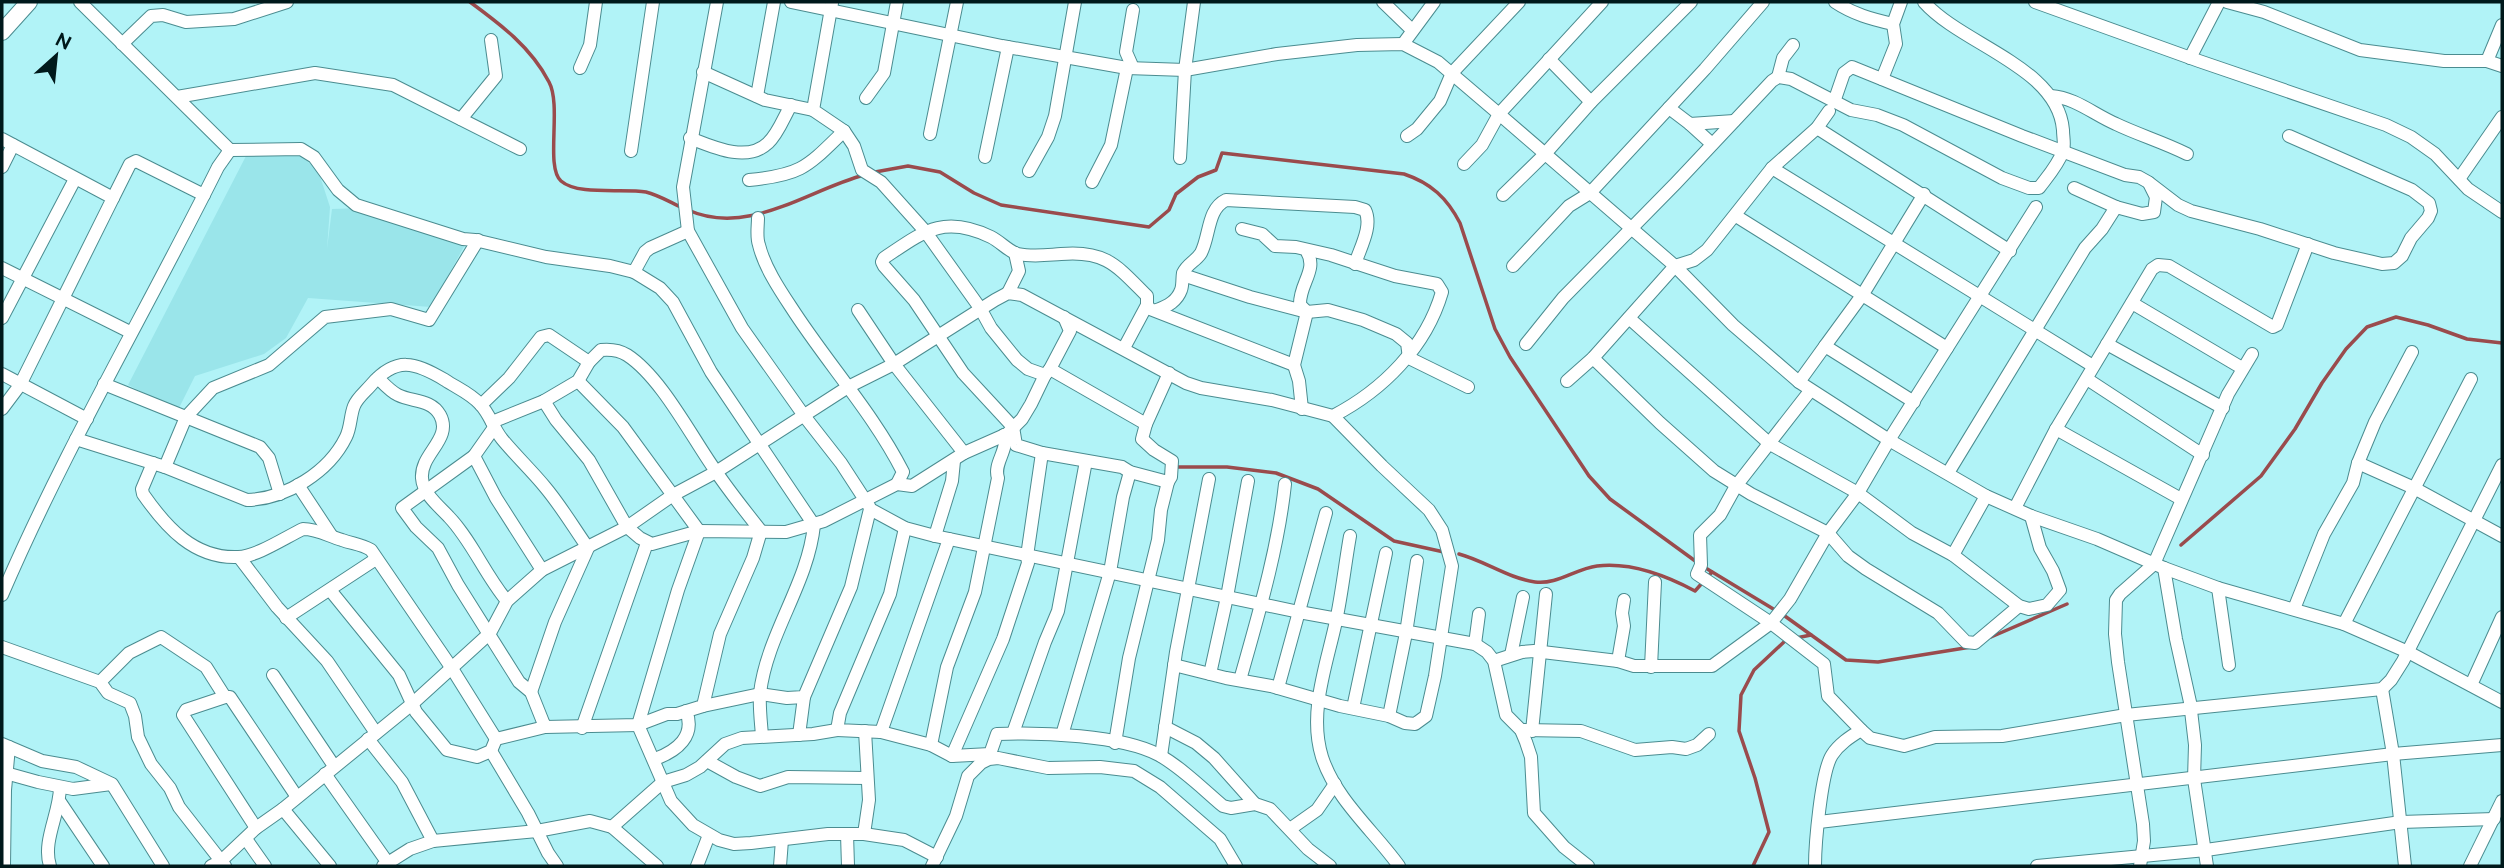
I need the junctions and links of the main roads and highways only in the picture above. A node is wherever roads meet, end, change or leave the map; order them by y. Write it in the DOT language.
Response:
graph roads {
  1 [pos="29,2"];
  2 [pos="2,32"];
  1 -- 2 [label="main road"];
}
